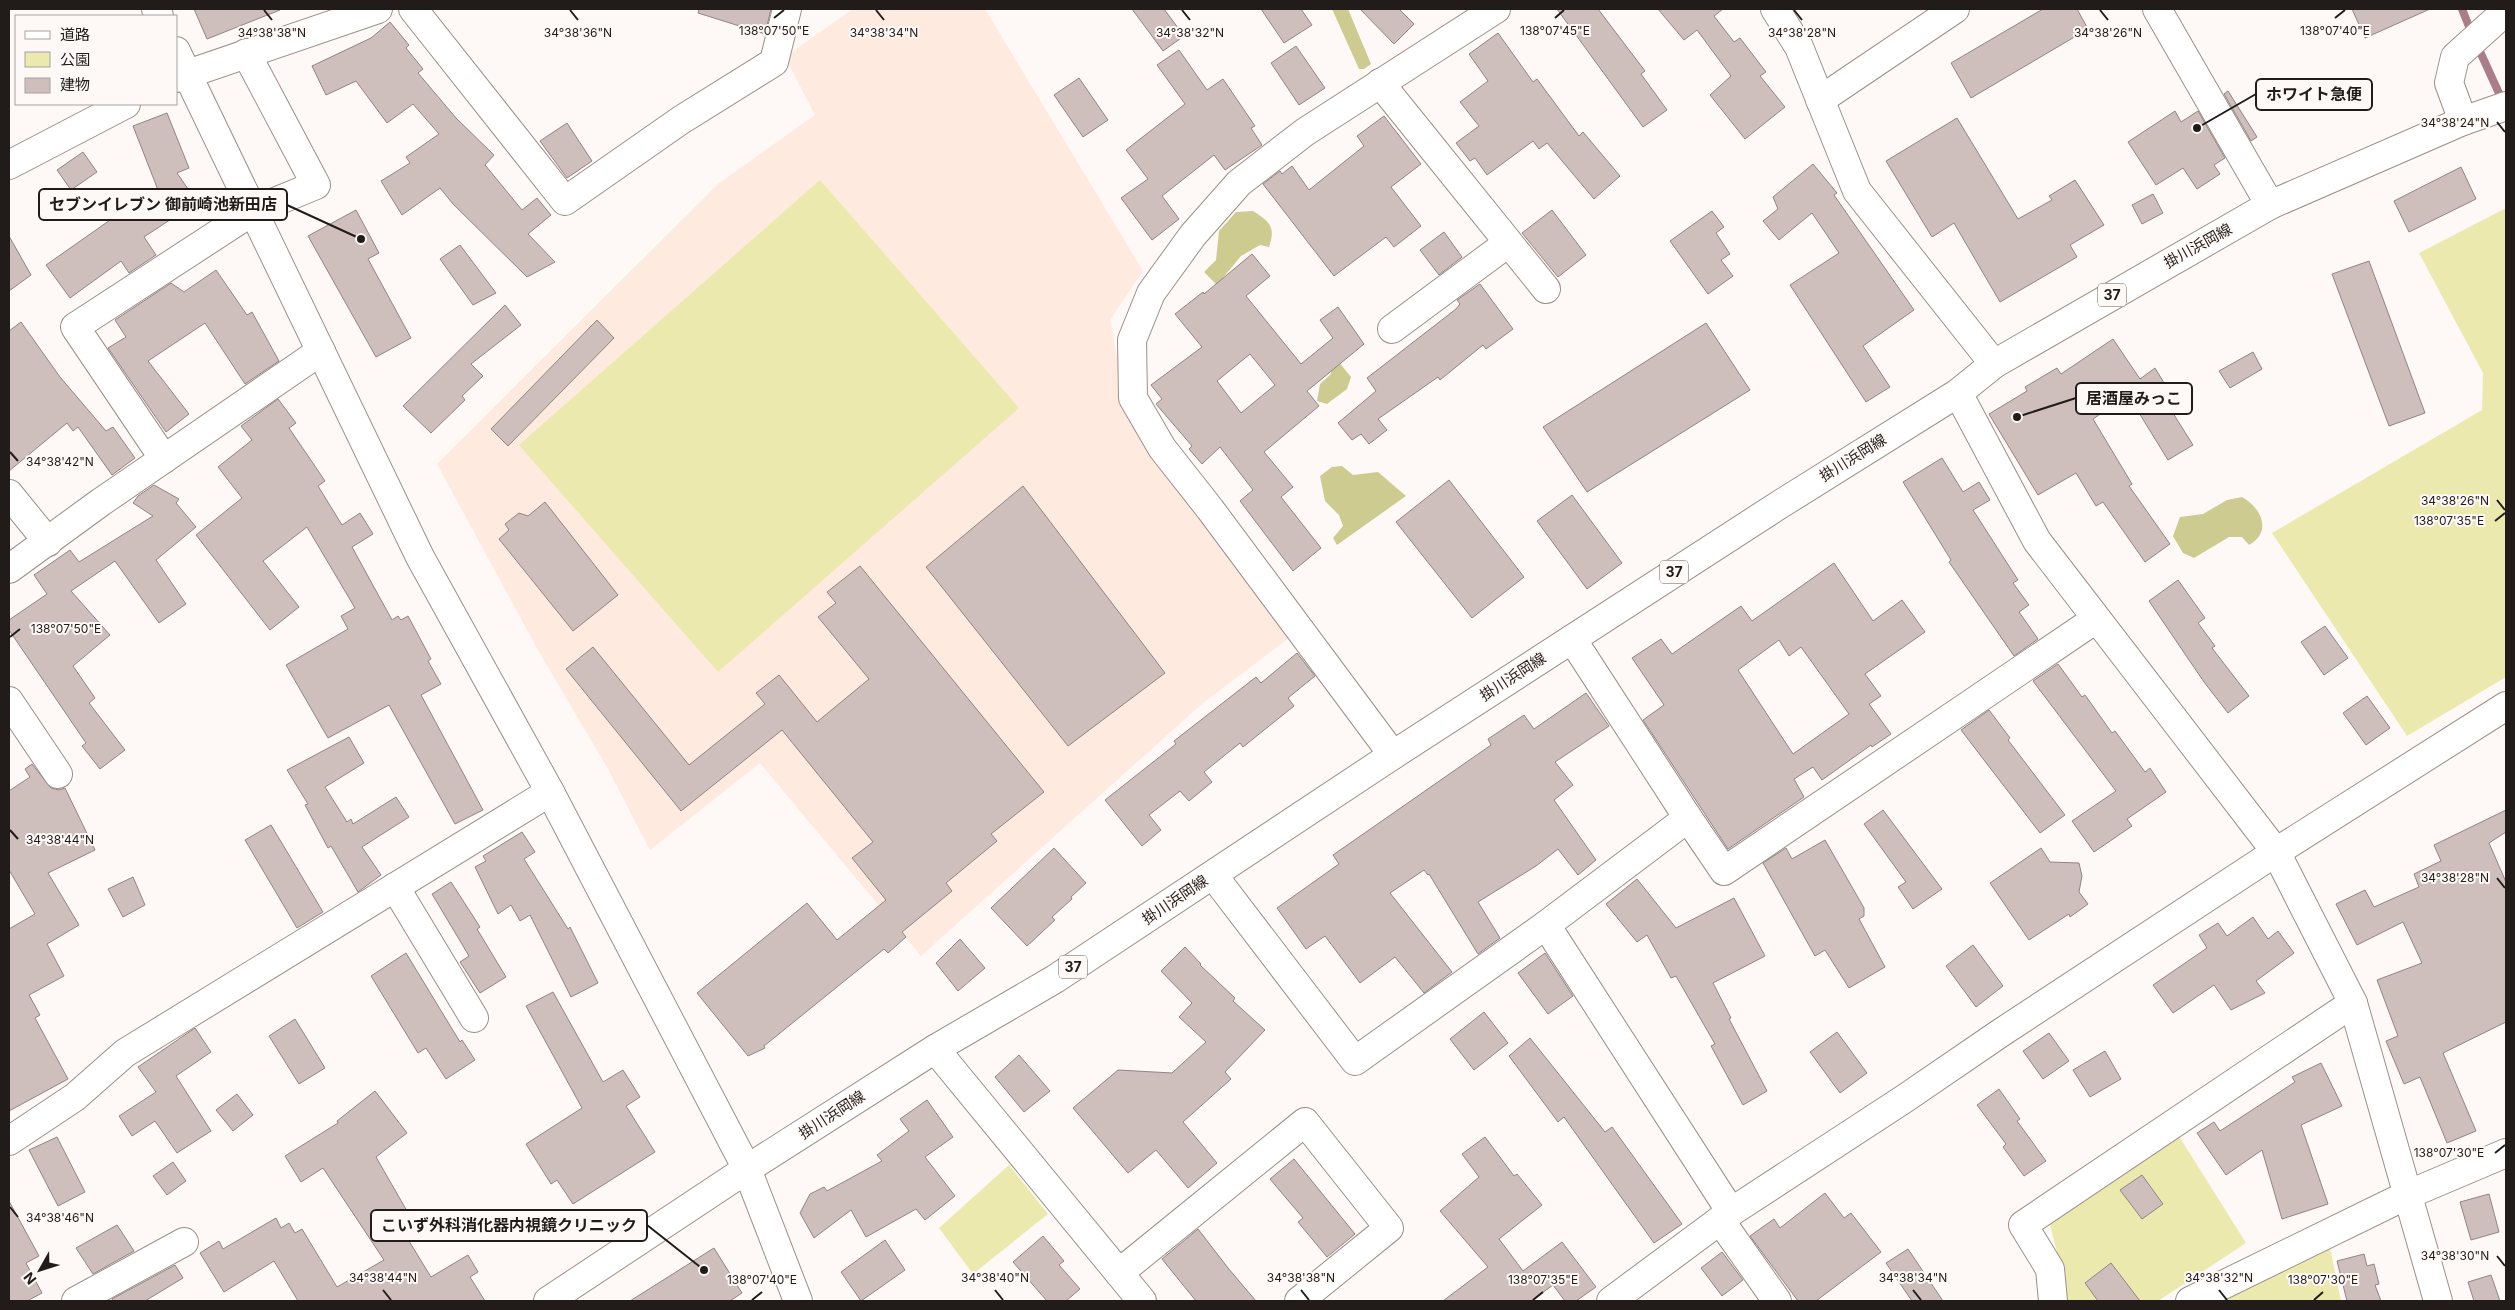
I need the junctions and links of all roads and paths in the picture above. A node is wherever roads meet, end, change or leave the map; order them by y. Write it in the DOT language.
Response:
graph roads {
  1 [pos="378,9"];
  2 [pos="413,9"];
  3 [pos="787,9"];
  4 [pos="1496,9"];
  5 [pos="1775,9"];
  6 [pos="1955,9"];
  7 [pos="2157,9"];
  8 [pos="2506,11"];
  9 [pos="246,53"];
  10 [pos="180,67"];
  11 [pos="1380,83"];
  12 [pos="1820,100"];
  13 [pos="124,105"];
  14 [pos="2506,106"];
  15 [pos="2463,121"];
  16 [pos="9,165"];
  17 [pos="2270,205"];
  18 [pos="253,211"];
  19 [pos="1508,243"];
  20 [pos="1546,289"];
  21 [pos="1392,329"];
  22 [pos="322,351"];
  23 [pos="1994,364"];
  24 [pos="1958,392"];
  25 [pos="164,459"];
  26 [pos="9,494"];
  27 [pos="48,542"];
  28 [pos="9,569"];
  29 [pos="2096,619"];
  30 [pos="1572,639"];
  31 [pos="9,701"];
  32 [pos="2506,706"];
  33 [pos="1393,755"];
  34 [pos="58,774"];
  35 [pos="550,792"];
  36 [pos="1688,818"];
  37 [pos="2276,852"];
  38 [pos="1213,875"];
  39 [pos="394,887"];
  40 [pos="1546,925"];
  41 [pos="2353,1004"];
  42 [pos="474,1018"];
  43 [pos="935,1049"];
  44 [pos="9,1142"];
  45 [pos="2506,1152"];
  46 [pos="747,1169"];
  47 [pos="2407,1195"];
  48 [pos="1726,1216"];
  49 [pos="184,1242"];
  50 [pos="1118,1273"];
  51 [pos="76,1301"];
  52 [pos="548,1301"];
  53 [pos="798,1301"];
  54 [pos="1142,1301"];
  55 [pos="1299,1301"];
  56 [pos="1611,1301"];
  57 [pos="1777,1301"];
  58 [pos="2053,1301"];
  59 [pos="2190,1301"];
  60 [pos="2438,1301"];
  1 -- 9 [label="street"];
  2 -- 3 [label="street"];
  4 -- 11 [label="street"];
  5 -- 12 [label="street"];
  6 -- 12 [label="street"];
  7 -- 17 [label="street"];
  8 -- 15 [label="street"];
  9 -- 10 [label="street"];
  9 -- 18 [label="street"];
  10 -- 18 [label="street"];
  11 -- 19 [label="street"];
  11 -- 33 [label="street"];
  12 -- 23 [label="street"];
  13 -- 16 [label="street"];
  14 -- 15 [label="street, 掛川浜岡線 / 37"];
  15 -- 17 [label="street, 掛川浜岡線 / 37"];
  17 -- 23 [label="street, 掛川浜岡線 / 37"];
  18 -- 22 [label="street"];
  18 -- 25 [label="street"];
  19 -- 20 [label="street"];
  19 -- 21 [label="street"];
  22 -- 25 [label="street"];
  22 -- 35 [label="street"];
  23 -- 24 [label="street, 掛川浜岡線 / 37"];
  24 -- 29 [label="street"];
  24 -- 30 [label="street, 掛川浜岡線 / 37"];
  25 -- 27 [label="street"];
  26 -- 27 [label="street"];
  27 -- 28 [label="street"];
  29 -- 36 [label="street"];
  29 -- 37 [label="street"];
  30 -- 33 [label="street, 掛川浜岡線 / 37"];
  30 -- 36 [label="street"];
  31 -- 34 [label="street"];
  32 -- 37 [label="street"];
  33 -- 38 [label="street, 掛川浜岡線 / 37"];
  35 -- 39 [label="street"];
  35 -- 46 [label="street"];
  36 -- 40 [label="street"];
  37 -- 41 [label="street"];
  37 -- 48 [label="street"];
  38 -- 40 [label="street"];
  38 -- 43 [label="street, 掛川浜岡線 / 37"];
  39 -- 42 [label="street"];
  39 -- 44 [label="street"];
  40 -- 48 [label="street"];
  41 -- 47 [label="street"];
  41 -- 58 [label="street"];
  43 -- 46 [label="street, 掛川浜岡線 / 37"];
  43 -- 50 [label="street"];
  45 -- 47 [label="street"];
  46 -- 52 [label="street, 掛川浜岡線 / 37"];
  46 -- 53 [label="street"];
  47 -- 59 [label="street"];
  47 -- 60 [label="street"];
  48 -- 56 [label="street"];
  48 -- 57 [label="street"];
  49 -- 51 [label="street"];
  50 -- 54 [label="street"];
  50 -- 55 [label="street"];
}
